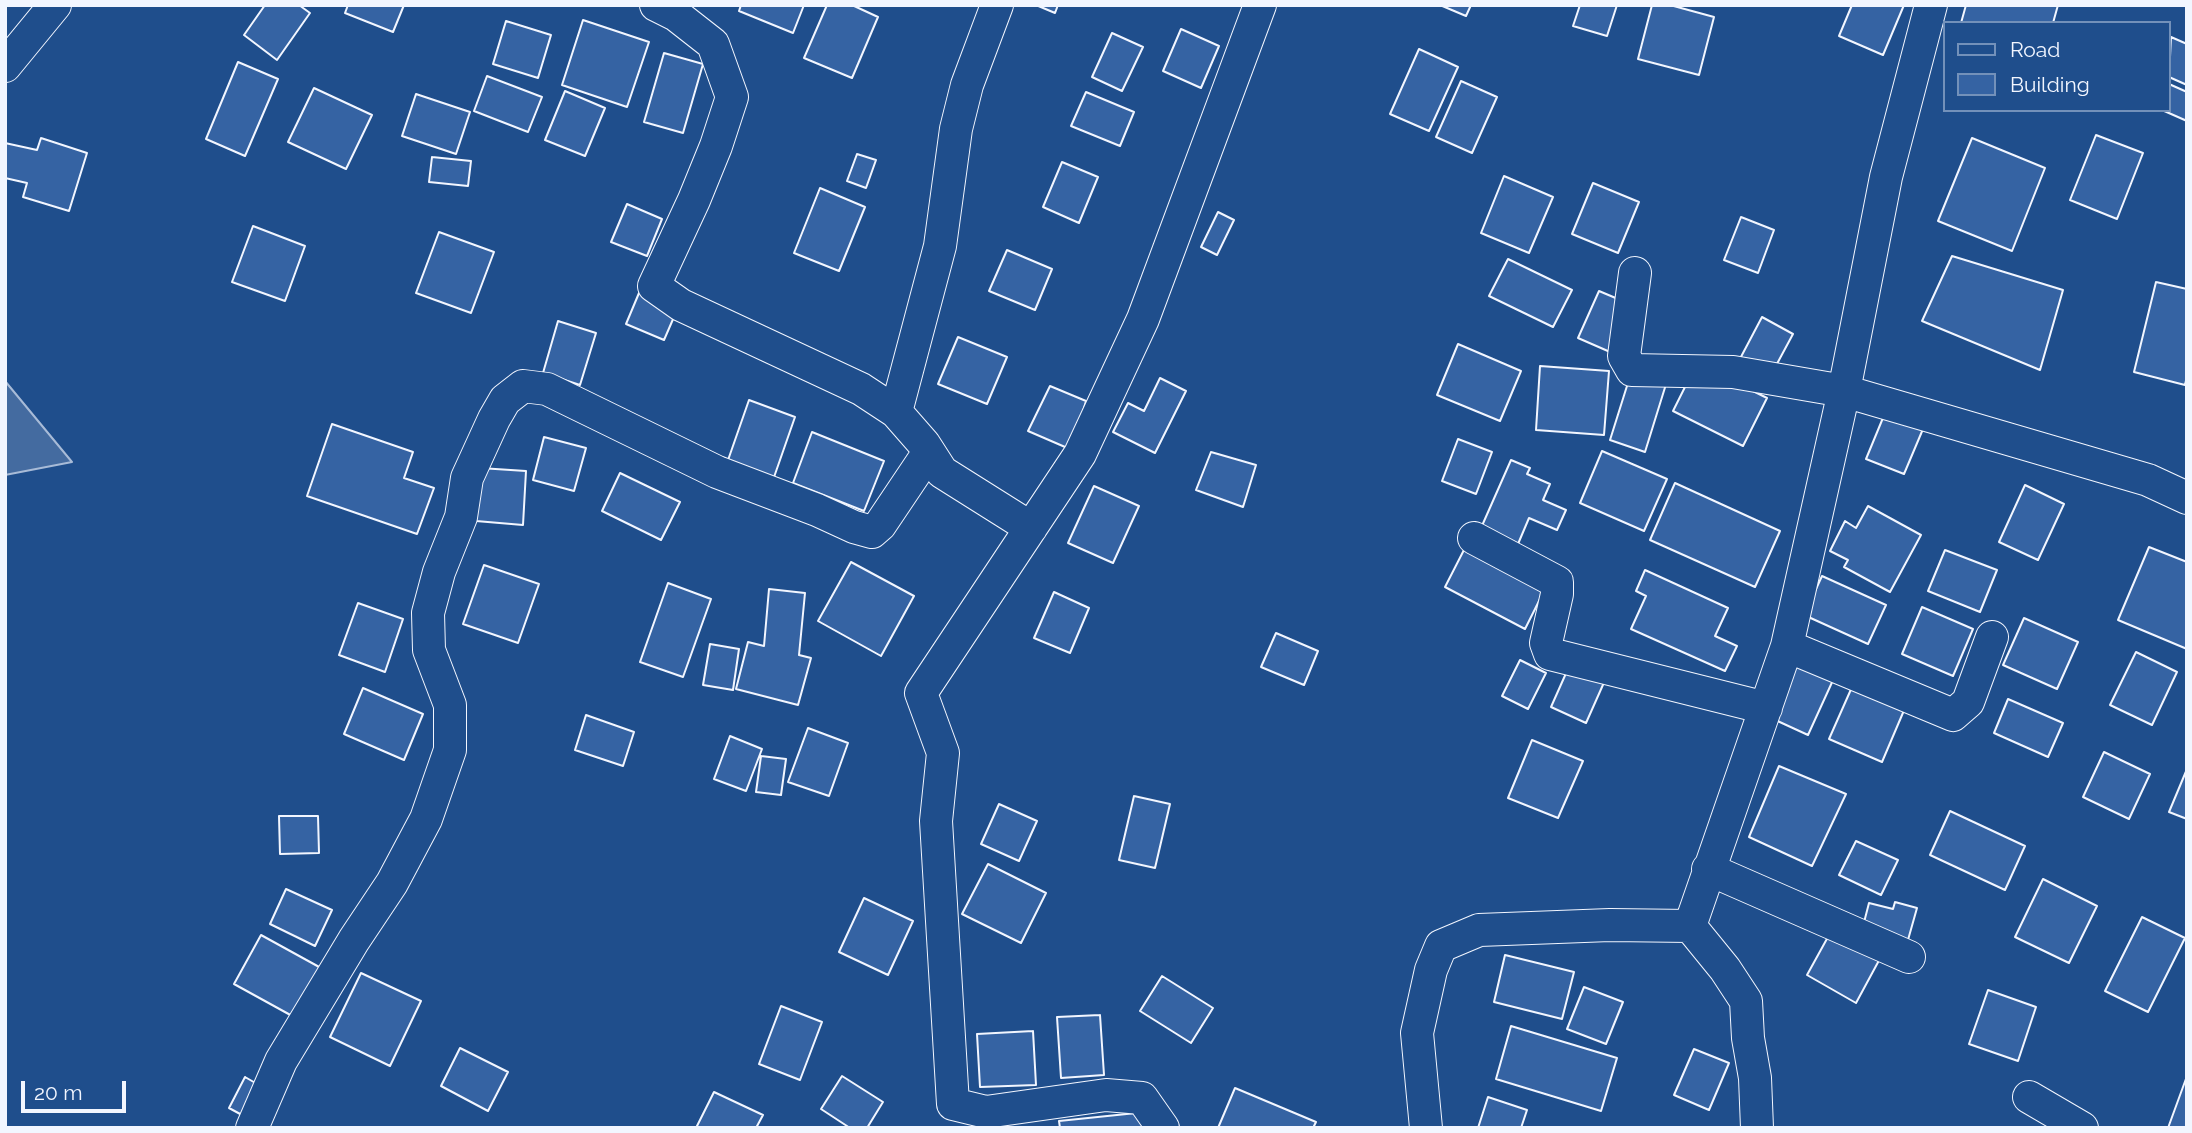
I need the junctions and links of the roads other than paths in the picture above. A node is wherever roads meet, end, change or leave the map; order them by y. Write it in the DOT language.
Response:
graph roads {
  1 [pos="55,5"];
  2 [pos="656,5"];
  3 [pos="997,5"];
  4 [pos="1260,5"];
  5 [pos="1931,5"];
  6 [pos="5,66"];
  7 [pos="1635,273"];
  8 [pos="1844,391"];
  9 [pos="896,412"];
  10 [pos="929,452"];
  11 [pos="2187,498"];
  12 [pos="1031,528"];
  13 [pos="1474,538"];
  14 [pos="1992,637"];
  15 [pos="1787,646"];
  16 [pos="1766,708"];
  17 [pos="1709,869"];
  18 [pos="1690,926"];
  19 [pos="1909,957"];
  20 [pos="2029,1097"];
  21 [pos="252,1128"];
  22 [pos="1163,1128"];
  23 [pos="1426,1128"];
  24 [pos="1758,1128"];
  25 [pos="2082,1128"];
  1 -- 6 [label="street"];
  2 -- 9 [label="street"];
  3 -- 9 [label="street"];
  4 -- 12 [label="street"];
  5 -- 8 [label="street"];
  7 -- 8 [label="street"];
  8 -- 11 [label="street"];
  8 -- 15 [label="street"];
  9 -- 10 [label="street"];
  10 -- 12 [label="street"];
  10 -- 21 [label="street"];
  12 -- 22 [label="street"];
  13 -- 16 [label="street"];
  14 -- 15 [label="street"];
  15 -- 16 [label="street"];
  16 -- 17 [label="street"];
  17 -- 18 [label="street"];
  17 -- 19 [label="street"];
  18 -- 23 [label="street"];
  18 -- 24 [label="street"];
  20 -- 25 [label="street"];
}
